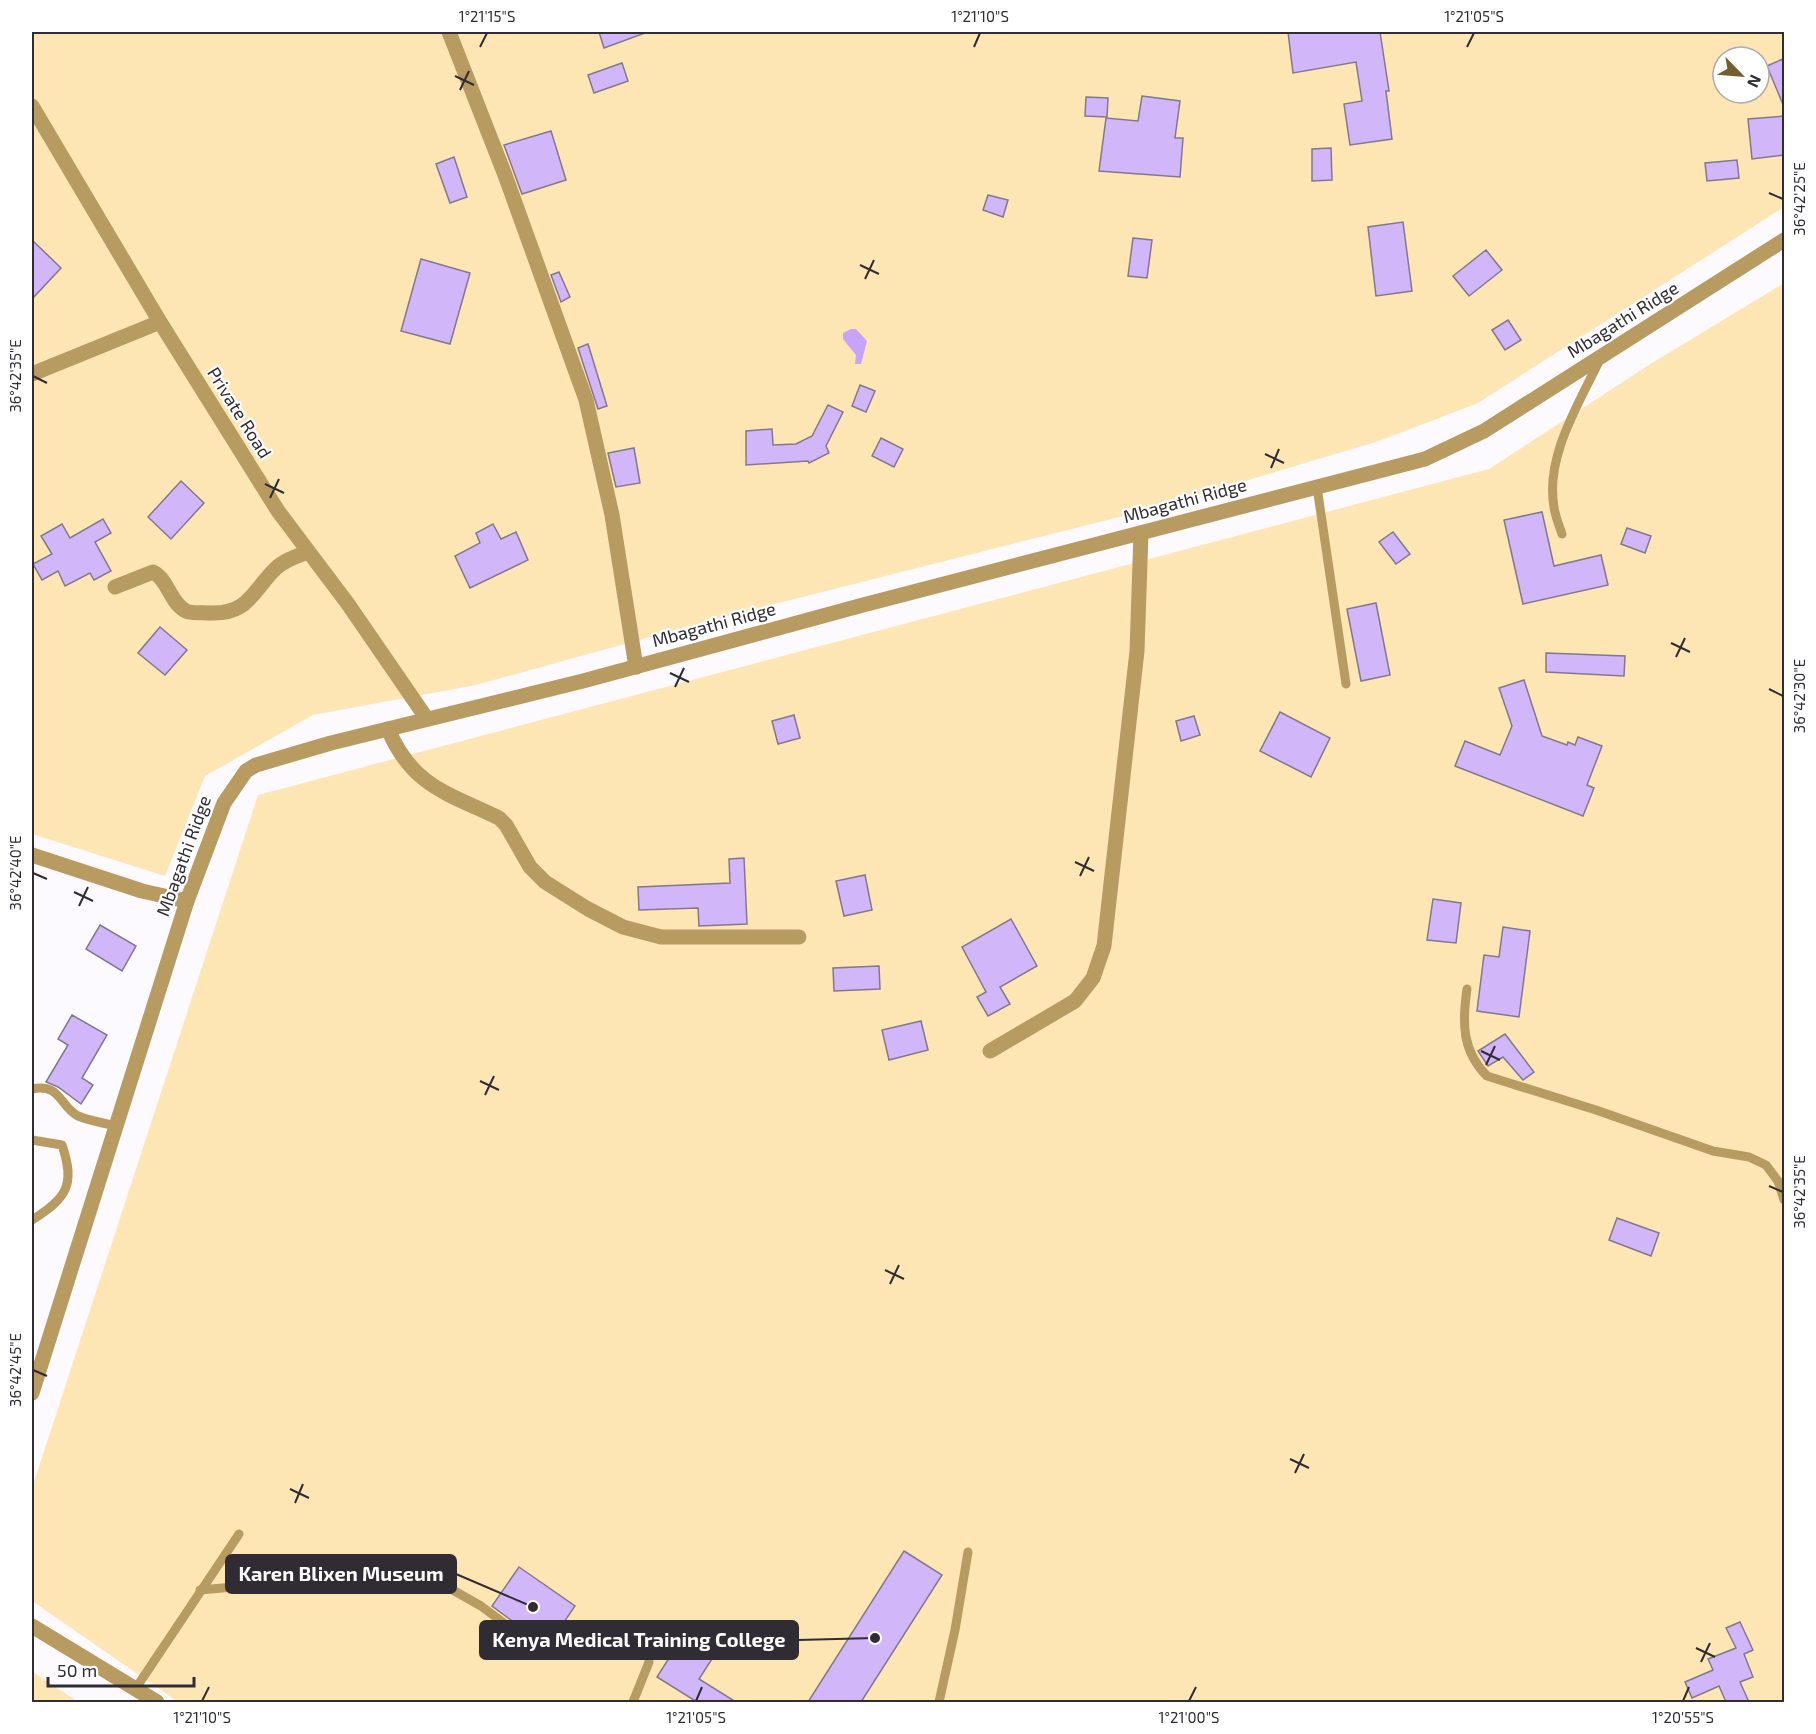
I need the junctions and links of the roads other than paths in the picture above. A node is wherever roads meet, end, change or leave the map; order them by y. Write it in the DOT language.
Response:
graph roads {
  1 [pos="449,32"];
  2 [pos="32,106"];
  3 [pos="1785,240"];
  4 [pos="160,322"];
  5 [pos="1601,357"];
  6 [pos="32,374"];
  7 [pos="1317,487"];
  8 [pos="1141,533"];
  9 [pos="1562,534"];
  10 [pos="308,552"];
  11 [pos="115,587"];
  12 [pos="636,667"];
  13 [pos="1346,684"];
  14 [pos="428,719"];
  15 [pos="388,729"];
  16 [pos="32,855"];
  17 [pos="187,901"];
  18 [pos="799,937"];
  19 [pos="1467,989"];
  20 [pos="990,1051"];
  21 [pos="32,1089"];
  22 [pos="116,1126"];
  23 [pos="32,1140"];
  24 [pos="1785,1200"];
  25 [pos="32,1220"];
  26 [pos="32,1393"];
  27 [pos="239,1534"];
  28 [pos="968,1552"];
  29 [pos="200,1590"];
  30 [pos="32,1626"];
  31 [pos="547,1655"];
  32 [pos="649,1662"];
  33 [pos="136,1688"];
  34 [pos="157,1702"];
  35 [pos="633,1702"];
  36 [pos="939,1702"];
  1 -- 12 [label="street"];
  2 -- 4 [label="street, Private Road"];
  3 -- 5 [label="street, Mbagathi Ridge"];
  4 -- 6 [label="street"];
  4 -- 10 [label="street, Private Road"];
  5 -- 7 [label="street, Mbagathi Ridge"];
  5 -- 9 [label="lane"];
  7 -- 8 [label="street, Mbagathi Ridge"];
  7 -- 13 [label="lane"];
  8 -- 12 [label="street, Mbagathi Ridge"];
  8 -- 20 [label="street"];
  10 -- 11 [label="street"];
  10 -- 14 [label="street, Private Road"];
  12 -- 14 [label="street, Mbagathi Ridge"];
  14 -- 15 [label="street, Mbagathi Ridge"];
  15 -- 17 [label="street, Mbagathi Ridge"];
  15 -- 18 [label="street"];
  16 -- 17 [label="street"];
  17 -- 22 [label="street, Mbagathi Ridge"];
  19 -- 24 [label="lane"];
  21 -- 22 [label="lane"];
  22 -- 26 [label="street, Mbagathi Ridge"];
  23 -- 25 [label="lane"];
  27 -- 29 [label="lane"];
  28 -- 36 [label="lane"];
  29 -- 31 [label="lane"];
  29 -- 33 [label="lane"];
  30 -- 33 [label="street"];
  32 -- 35 [label="lane"];
  33 -- 34 [label="street"];
}
